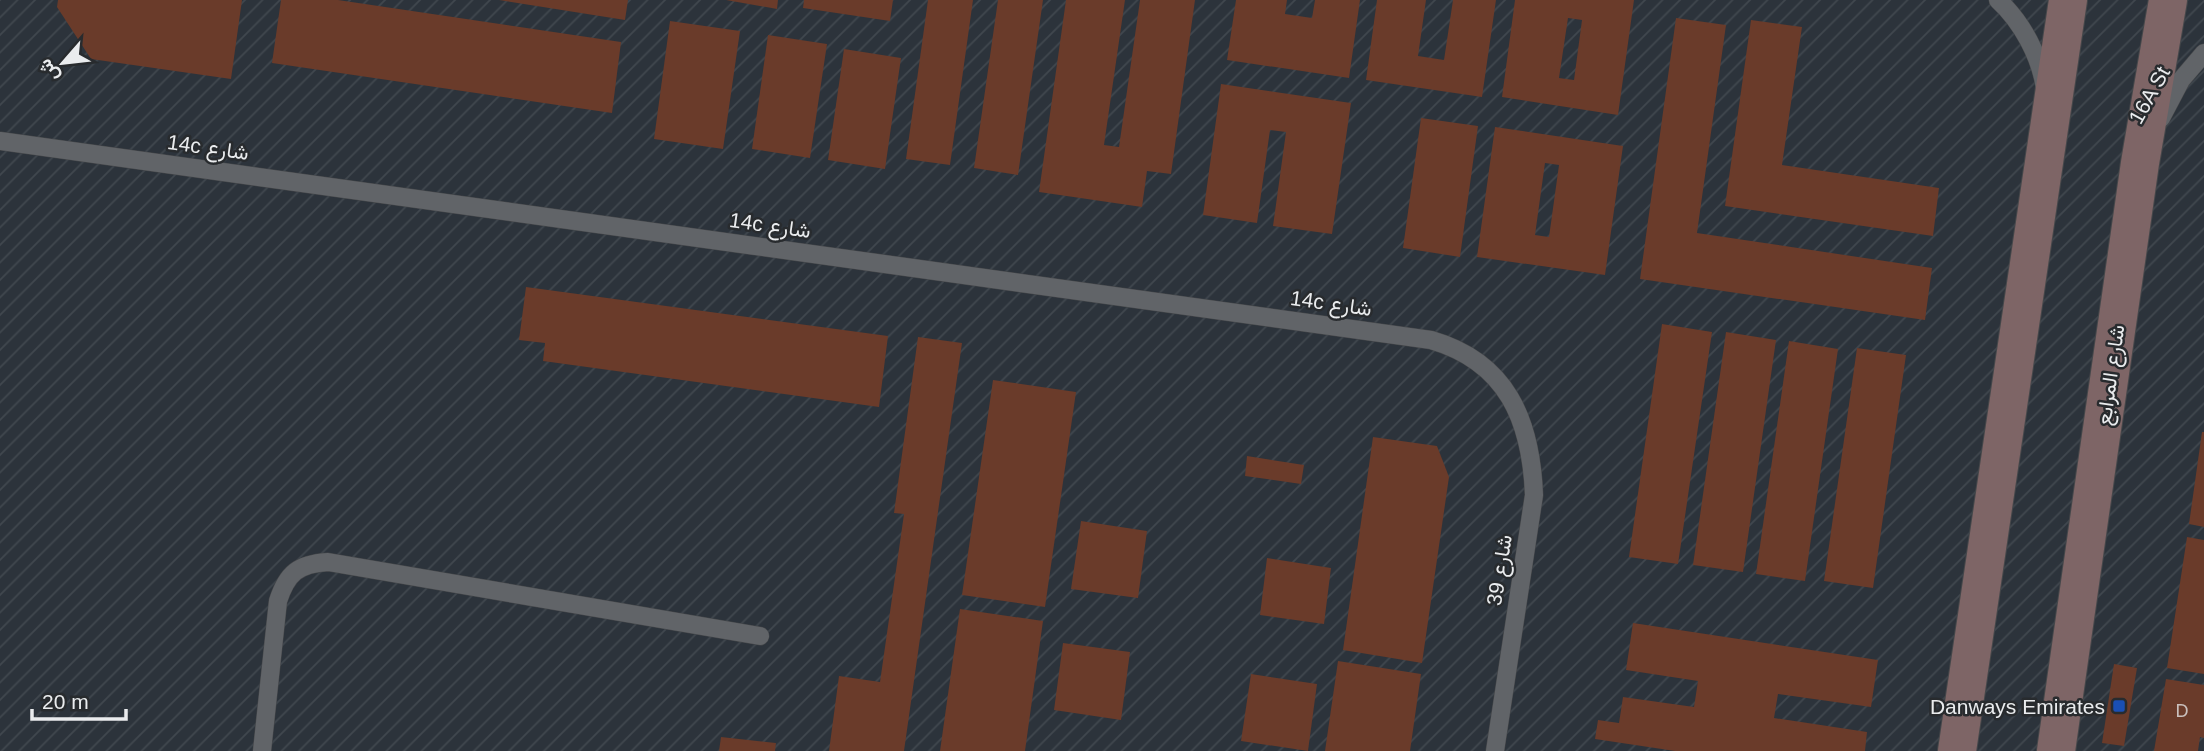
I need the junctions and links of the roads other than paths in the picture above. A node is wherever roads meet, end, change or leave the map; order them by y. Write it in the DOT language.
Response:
graph roads {
  1 [pos="1998,0"];
  2 [pos="2067,0"];
  3 [pos="2168,0"];
  4 [pos="2204,53"];
  5 [pos="2049,115"];
  6 [pos="0,141"];
  7 [pos="2140,163"];
  8 [pos="1511,399"];
  9 [pos="760,636"];
  10 [pos="262,751"];
  11 [pos="1495,751"];
  12 [pos="1957,751"];
  13 [pos="2056,751"];
  1 -- 5 [label="lane"];
  2 -- 5 [label="main road"];
  3 -- 7 [label="main road, شارع المرابع"];
  4 -- 7 [label="lane, 16A St"];
  5 -- 12 [label="main road"];
  6 -- 8 [label="lane, 14c شارع"];
  7 -- 13 [label="main road, شارع المرابع"];
  8 -- 11 [label="lane, شارع 39"];
  9 -- 10 [label="lane"];
}
